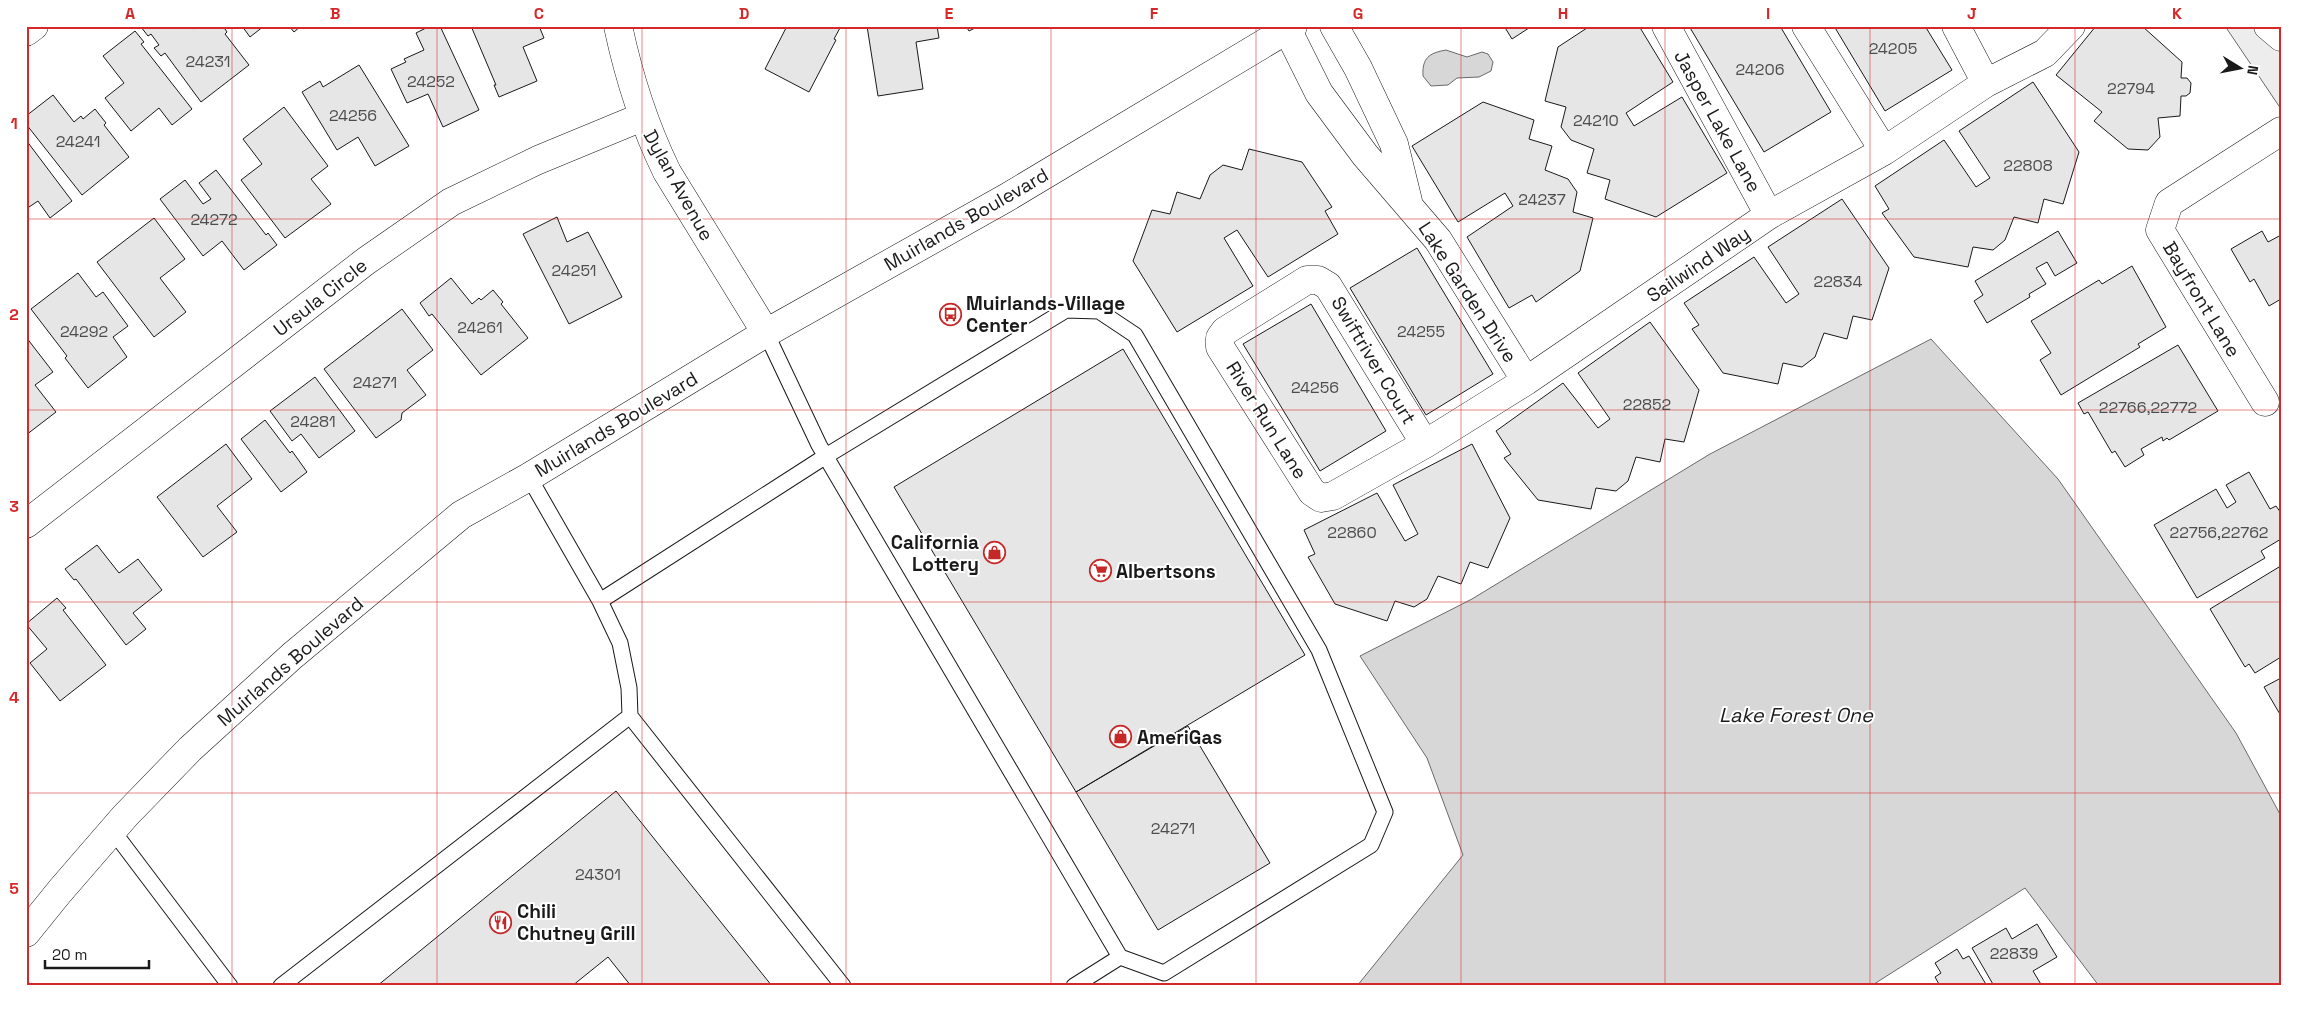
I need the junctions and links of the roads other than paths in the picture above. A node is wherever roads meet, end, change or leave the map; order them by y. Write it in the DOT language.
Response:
graph roads {
  1 [pos="34,26"];
  2 [pos="618,26"];
  3 [pos="1334,26"];
  4 [pos="1666,26"];
  5 [pos="1806,26"];
  6 [pos="1956,26"];
  7 [pos="2071,26"];
  8 [pos="2268,26"];
  9 [pos="1290,28"];
  10 [pos="26,32"];
  11 [pos="2281,37"];
  12 [pos="1986,83"];
  13 [pos="642,117"];
  14 [pos="2281,131"];
  15 [pos="1884,151"];
  16 [pos="1409,205"];
  17 [pos="1769,215"];
  18 [pos="1318,280"];
  19 [pos="766,334"];
  20 [pos="1526,381"];
  21 [pos="2265,402"];
  22 [pos="1425,444"];
  23 [pos="826,456"];
  24 [pos="530,477"];
  25 [pos="1321,498"];
  26 [pos="26,524"];
  27 [pos="600,601"];
  28 [pos="630,716"];
  29 [pos="113,831"];
  30 [pos="26,933"];
  31 [pos="1120,957"];
  32 [pos="230,986"];
  33 [pos="281,986"];
  34 [pos="843,986"];
  35 [pos="1074,986"];
  1 -- 10 [label="street"];
  2 -- 13 [label="street, Dylan Avenue"];
  3 -- 16 [label="street, Lake Garden Drive"];
  4 -- 17 [label="street, Jasper Lake Lane"];
  5 -- 15 [label="street"];
  6 -- 12 [label="street"];
  7 -- 12 [label="street, Sailwind Way"];
  8 -- 11 [label="street"];
  9 -- 16 [label="street, Lake Garden Drive"];
  9 -- 19 [label="street, Muirlands Boulevard"];
  12 -- 15 [label="street, Sailwind Way"];
  13 -- 19 [label="street, Dylan Avenue"];
  13 -- 26 [label="street, Ursula Circle"];
  14 -- 21 [label="street, Bayfront Lane"];
  15 -- 17 [label="street, Sailwind Way"];
  16 -- 20 [label="street, Lake Garden Drive"];
  17 -- 20 [label="street, Sailwind Way"];
  18 -- 22 [label="street, Swiftriver Court"];
  18 -- 25 [label="street, River Run Lane"];
  19 -- 23 [label="lane"];
  19 -- 24 [label="street, Muirlands Boulevard"];
  20 -- 22 [label="street, Sailwind Way"];
  22 -- 25 [label="street, Sailwind Way"];
  23 -- 27 [label="lane"];
  23 -- 31 [label="lane"];
  23 -- 31 [label="lane"];
  24 -- 27 [label="lane"];
  24 -- 29 [label="street, Muirlands Boulevard"];
  27 -- 28 [label="lane"];
  28 -- 33 [label="lane"];
  28 -- 34 [label="lane"];
  29 -- 30 [label="street, Muirlands Boulevard"];
  29 -- 32 [label="lane"];
  31 -- 35 [label="lane"];
}
